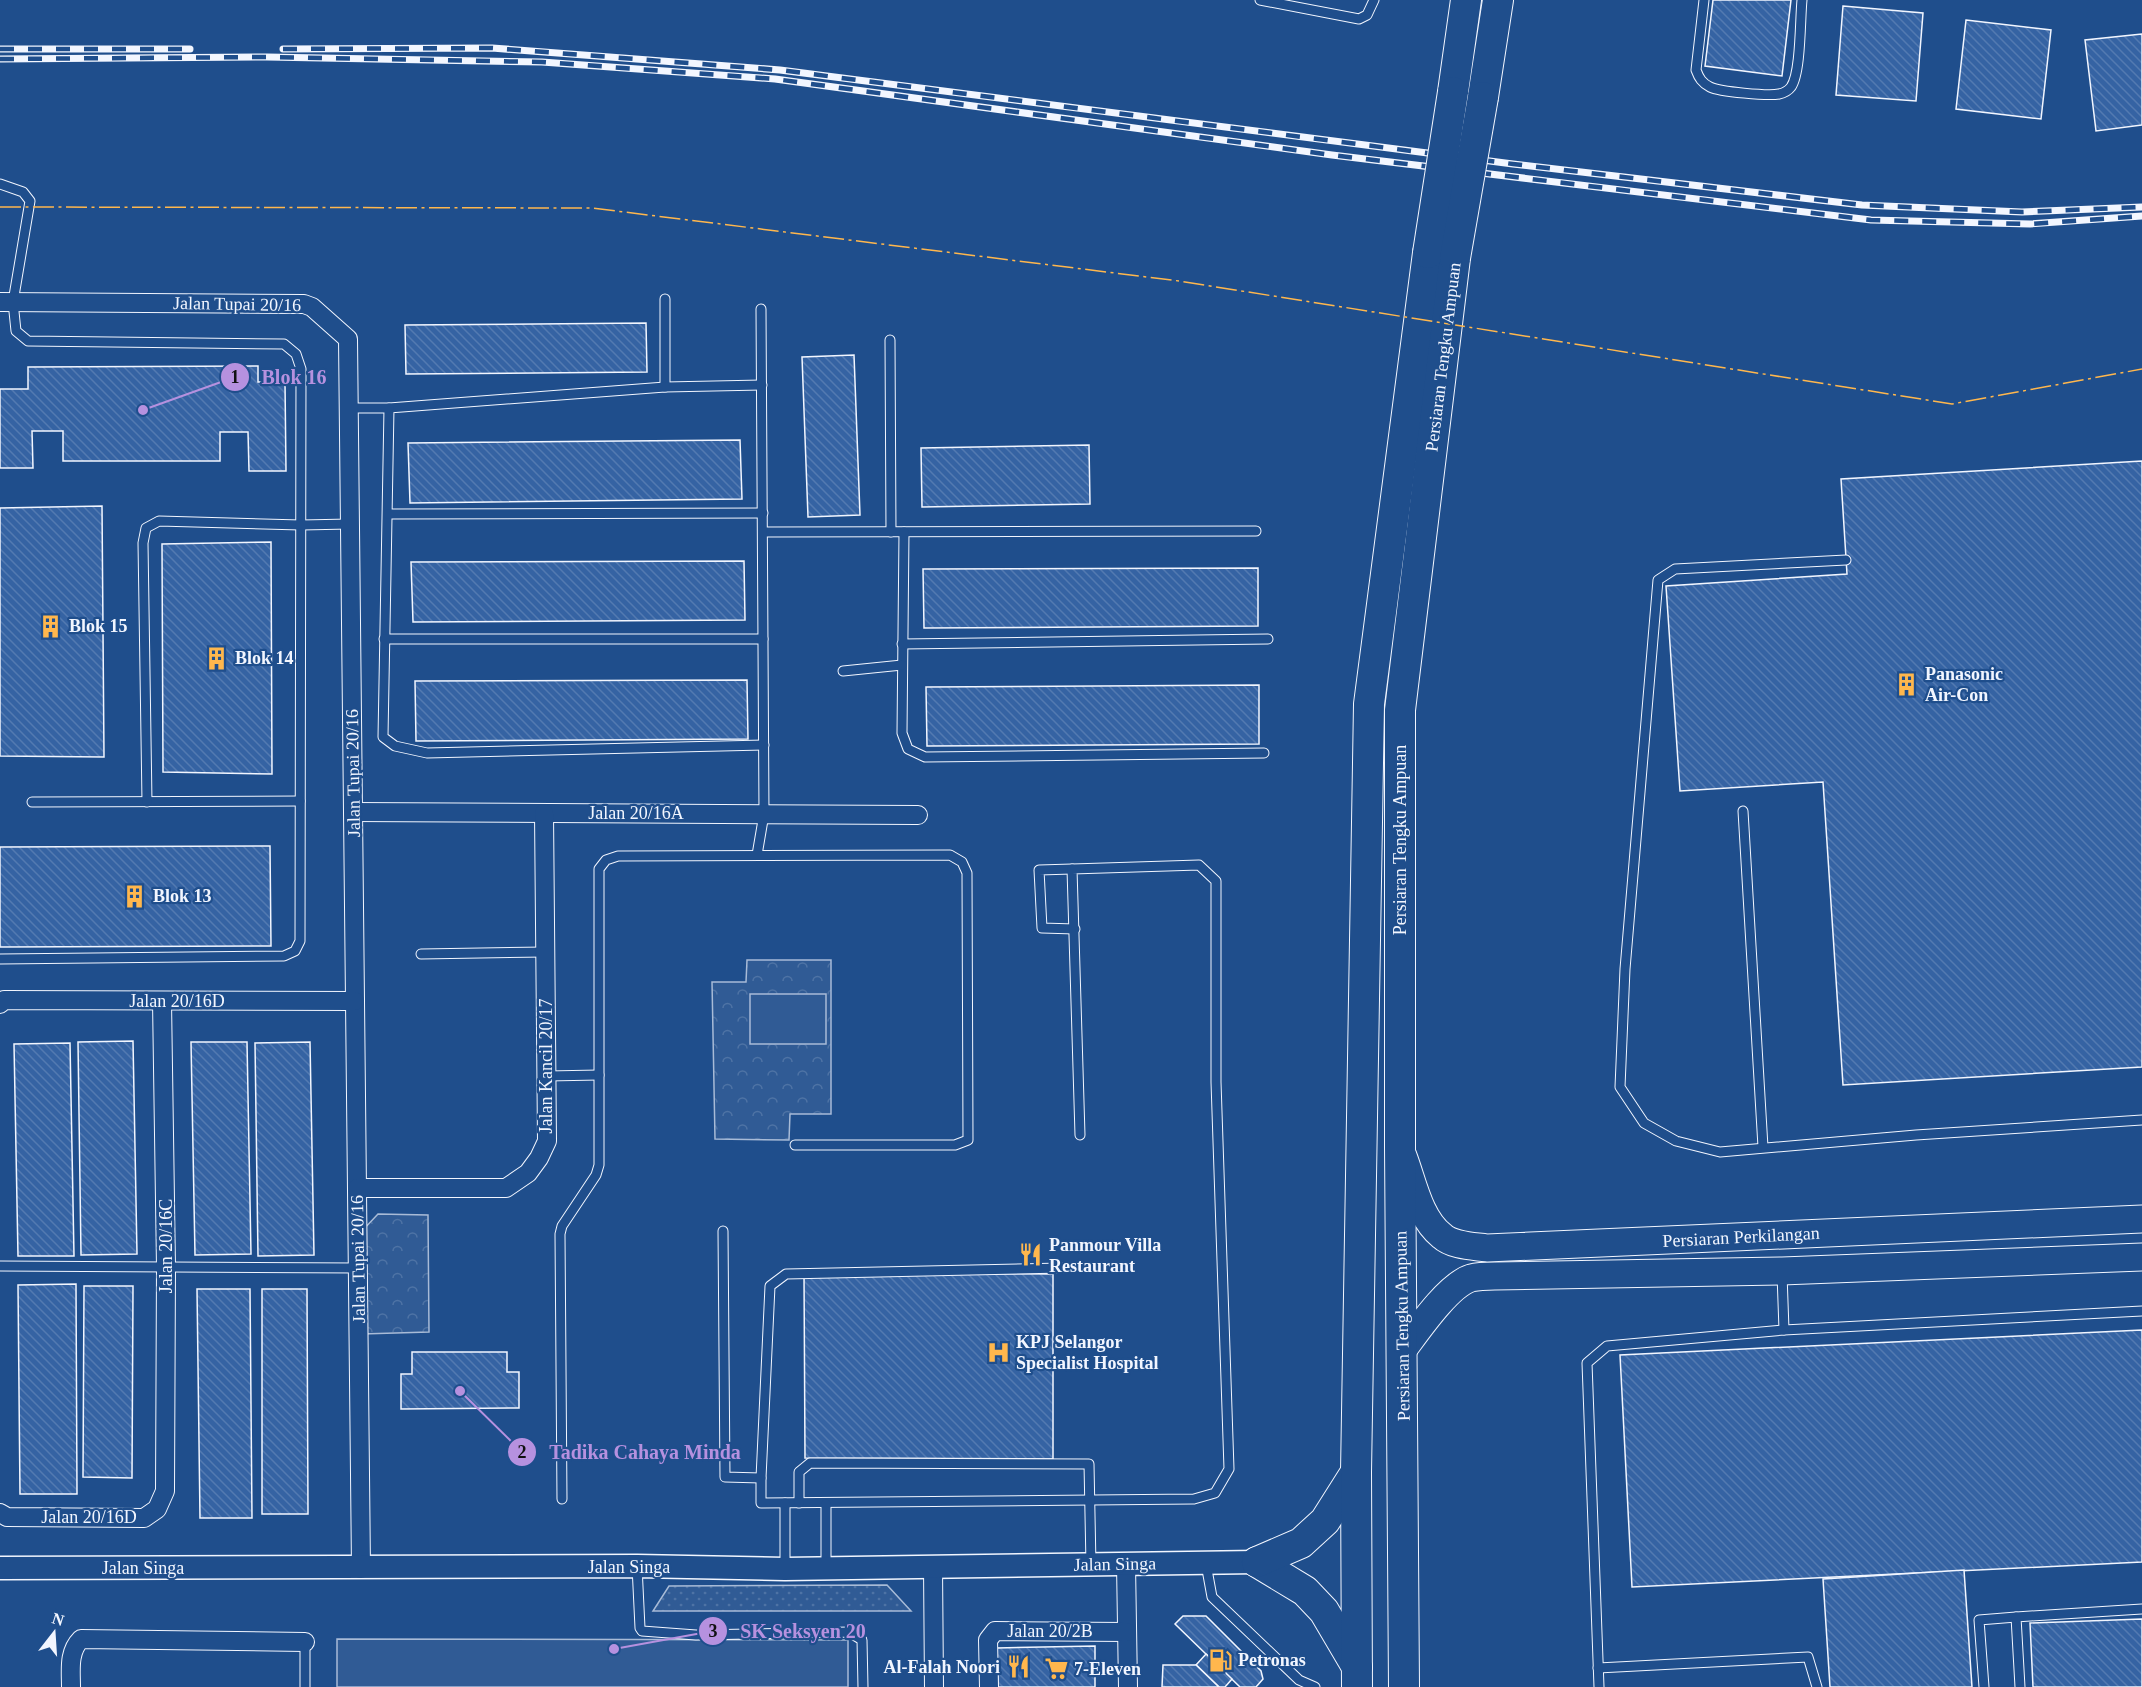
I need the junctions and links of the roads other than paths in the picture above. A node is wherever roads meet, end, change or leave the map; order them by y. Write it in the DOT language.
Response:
graph roads {
  1 [pos="1260,0"];
  2 [pos="1374,0"];
  3 [pos="1466,0"];
  4 [pos="1498,0"];
  5 [pos="1704,0"];
  6 [pos="1802,0"];
  7 [pos="0,184"];
  8 [pos="1442,255"];
  9 [pos="665,299"];
  10 [pos="7,302"];
  11 [pos="761,309"];
  12 [pos="890,340"];
  13 [pos="762,385"];
  14 [pos="665,387"];
  15 [pos="349,408"];
  16 [pos="389,408"];
  17 [pos="762,513"];
  18 [pos="388,514"];
  19 [pos="350,524"];
  20 [pos="301,525"];
  21 [pos="1256,531"];
  22 [pos="763,532"];
  23 [pos="891,532"];
  24 [pos="904,532"];
  25 [pos="1846,560"];
  26 [pos="384,639"];
  27 [pos="763,639"];
  28 [pos="1268,639"];
  29 [pos="902,644"];
  30 [pos="902,665"];
  31 [pos="843,671"];
  32 [pos="764,745"];
  33 [pos="1264,753"];
  34 [pos="300,801"];
  35 [pos="32,802"];
  36 [pos="147,802"];
  37 [pos="1743,811"];
  38 [pos="353,812"];
  39 [pos="544,813"];
  40 [pos="764,814"];
  41 [pos="918,815"];
  42 [pos="757,855"];
  43 [pos="1072,869"];
  44 [pos="1075,929"];
  45 [pos="545,952"];
  46 [pos="421,954"];
  47 [pos="0,959"];
  48 [pos="162,1000"];
  49 [pos="355,1001"];
  50 [pos="0,1004"];
  51 [pos="599,1075"];
  52 [pos="547,1076"];
  53 [pos="2142,1120"];
  54 [pos="1080,1136"];
  55 [pos="795,1144"];
  56 [pos="1400,1147"];
  57 [pos="1763,1147"];
  58 [pos="357,1188"];
  59 [pos="2142,1219"];
  60 [pos="723,1231"];
  61 [pos="2142,1257"];
  62 [pos="0,1266"];
  63 [pos="166,1267"];
  64 [pos="358,1268"];
  65 [pos="1062,1268"];
  66 [pos="1782,1271"];
  67 [pos="2142,1311"];
  68 [pos="1784,1330"];
  69 [pos="1402,1351"];
  70 [pos="1356,1472"];
  71 [pos="761,1478"];
  72 [pos="165,1491"];
  73 [pos="562,1499"];
  74 [pos="1090,1499"];
  75 [pos="785,1503"];
  76 [pos="799,1503"];
  77 [pos="826,1504"];
  78 [pos="0,1513"];
  79 [pos="1257,1562"];
  80 [pos="1206,1563"];
  81 [pos="1126,1564"];
  82 [pos="1091,1565"];
  83 [pos="637,1566"];
  84 [pos="933,1567"];
  85 [pos="0,1568"];
  86 [pos="826,1568"];
  87 [pos="361,1569"];
  88 [pos="785,1569"];
  89 [pos="2142,1609"];
  90 [pos="2016,1617"];
  91 [pos="1127,1632"];
  92 [pos="305,1642"];
  93 [pos="1598,1668"];
  94 [pos="1357,1677"];
  95 [pos="71,1687"];
  96 [pos="304,1687"];
  97 [pos="863,1687"];
  98 [pos="934,1687"];
  99 [pos="988,1687"];
  100 [pos="1128,1687"];
  101 [pos="1315,1687"];
  102 [pos="1404,1687"];
  103 [pos="1599,1687"];
  104 [pos="1817,1687"];
  105 [pos="1984,1687"];
  106 [pos="2020,1687"];
  1 -- 2 [label="lane"];
  3 -- 8 [label="main road, Persiaran Tengku Ampuan, bridge"];
  4 -- 8 [label="main road, Persiaran Tengku Ampuan, bridge"];
  5 -- 6 [label="lane"];
  7 -- 10 [label="lane"];
  8 -- 56 [label="main road, Persiaran Tengku Ampuan"];
  8 -- 70 [label="main road, Persiaran Tengku Ampuan"];
  9 -- 14 [label="lane"];
  10 -- 15 [label="street, Jalan Tupai 20/16"];
  10 -- 20 [label="lane"];
  11 -- 13 [label="lane"];
  12 -- 23 [label="lane"];
  13 -- 14 [label="lane"];
  13 -- 17 [label="lane"];
  14 -- 16 [label="lane"];
  15 -- 16 [label="lane"];
  15 -- 19 [label="street, Jalan Tupai 20/16"];
  16 -- 18 [label="lane"];
  17 -- 18 [label="lane"];
  17 -- 22 [label="lane"];
  18 -- 26 [label="lane"];
  19 -- 20 [label="lane"];
  19 -- 38 [label="street, Jalan Tupai 20/16"];
  20 -- 34 [label="lane"];
  20 -- 36 [label="lane"];
  21 -- 24 [label="lane"];
  22 -- 23 [label="lane"];
  22 -- 27 [label="lane"];
  23 -- 24 [label="lane"];
  24 -- 29 [label="lane"];
  25 -- 57 [label="lane"];
  26 -- 27 [label="lane"];
  26 -- 32 [label="lane"];
  27 -- 32 [label="lane"];
  28 -- 29 [label="lane"];
  29 -- 30 [label="lane"];
  30 -- 31 [label="lane"];
  30 -- 33 [label="lane"];
  32 -- 40 [label="lane"];
  34 -- 36 [label="lane"];
  34 -- 47 [label="lane"];
  35 -- 36 [label="lane"];
  37 -- 57 [label="lane"];
  38 -- 39 [label="street, Jalan 20/16A"];
  38 -- 49 [label="street, Jalan Tupai 20/16"];
  39 -- 40 [label="street, Jalan 20/16A"];
  39 -- 45 [label="street, Jalan Kancil 20/17"];
  40 -- 41 [label="street, Jalan 20/16A"];
  40 -- 42 [label="lane"];
  42 -- 51 [label="lane"];
  42 -- 55 [label="lane"];
  43 -- 44 [label="lane"];
  43 -- 44 [label="lane"];
  43 -- 74 [label="lane"];
  44 -- 54 [label="lane"];
  45 -- 46 [label="lane"];
  45 -- 52 [label="street, Jalan Kancil 20/17"];
  48 -- 49 [label="street, Jalan 20/16D"];
  48 -- 50 [label="street, Jalan 20/16D"];
  48 -- 63 [label="street, Jalan 20/16C"];
  49 -- 58 [label="street, Jalan Tupai 20/16"];
  51 -- 52 [label="lane"];
  51 -- 73 [label="lane"];
  52 -- 58 [label="street, Jalan Kancil 20/17"];
  53 -- 57 [label="lane"];
  56 -- 59 [label="main road, Persiaran Perkilangan"];
  56 -- 69 [label="main road, Persiaran Tengku Ampuan"];
  58 -- 64 [label="street, Jalan Tupai 20/16"];
  60 -- 71 [label="lane"];
  61 -- 66 [label="main road"];
  62 -- 63 [label="lane"];
  63 -- 64 [label="lane"];
  63 -- 72 [label="street, Jalan 20/16C"];
  64 -- 87 [label="street, Jalan Tupai 20/16"];
  65 -- 71 [label="lane"];
  66 -- 68 [label="lane"];
  66 -- 69 [label="main road"];
  67 -- 68 [label="lane"];
  68 -- 93 [label="lane"];
  69 -- 102 [label="main road, Persiaran Tengku Ampuan"];
  70 -- 79 [label="main road"];
  70 -- 94 [label="main road, Persiaran Tengku Ampuan"];
  71 -- 75 [label="lane"];
  72 -- 78 [label="street, Jalan 20/16D"];
  74 -- 76 [label="lane"];
  74 -- 77 [label="lane"];
  74 -- 82 [label="lane"];
  75 -- 76 [label="lane"];
  75 -- 88 [label="lane"];
  76 -- 77 [label="lane"];
  77 -- 86 [label="lane"];
  79 -- 80 [label="street, Jalan Singa"];
  79 -- 94 [label="main road"];
  80 -- 81 [label="street, Jalan Singa"];
  80 -- 101 [label="lane"];
  81 -- 82 [label="street, Jalan Singa"];
  81 -- 91 [label="street"];
  82 -- 84 [label="street, Jalan Singa"];
  83 -- 87 [label="street, Jalan Singa"];
  83 -- 88 [label="street, Jalan Singa"];
  83 -- 97 [label="lane"];
  84 -- 86 [label="street, Jalan Singa"];
  84 -- 98 [label="street"];
  85 -- 87 [label="street, Jalan Singa"];
  86 -- 88 [label="street, Jalan Singa"];
  89 -- 90 [label="lane"];
  90 -- 105 [label="lane"];
  90 -- 106 [label="lane"];
  91 -- 99 [label="street, Jalan 20/2B"];
  91 -- 100 [label="street"];
  92 -- 95 [label="street"];
  92 -- 96 [label="lane"];
  93 -- 103 [label="lane"];
  93 -- 104 [label="lane"];
}
